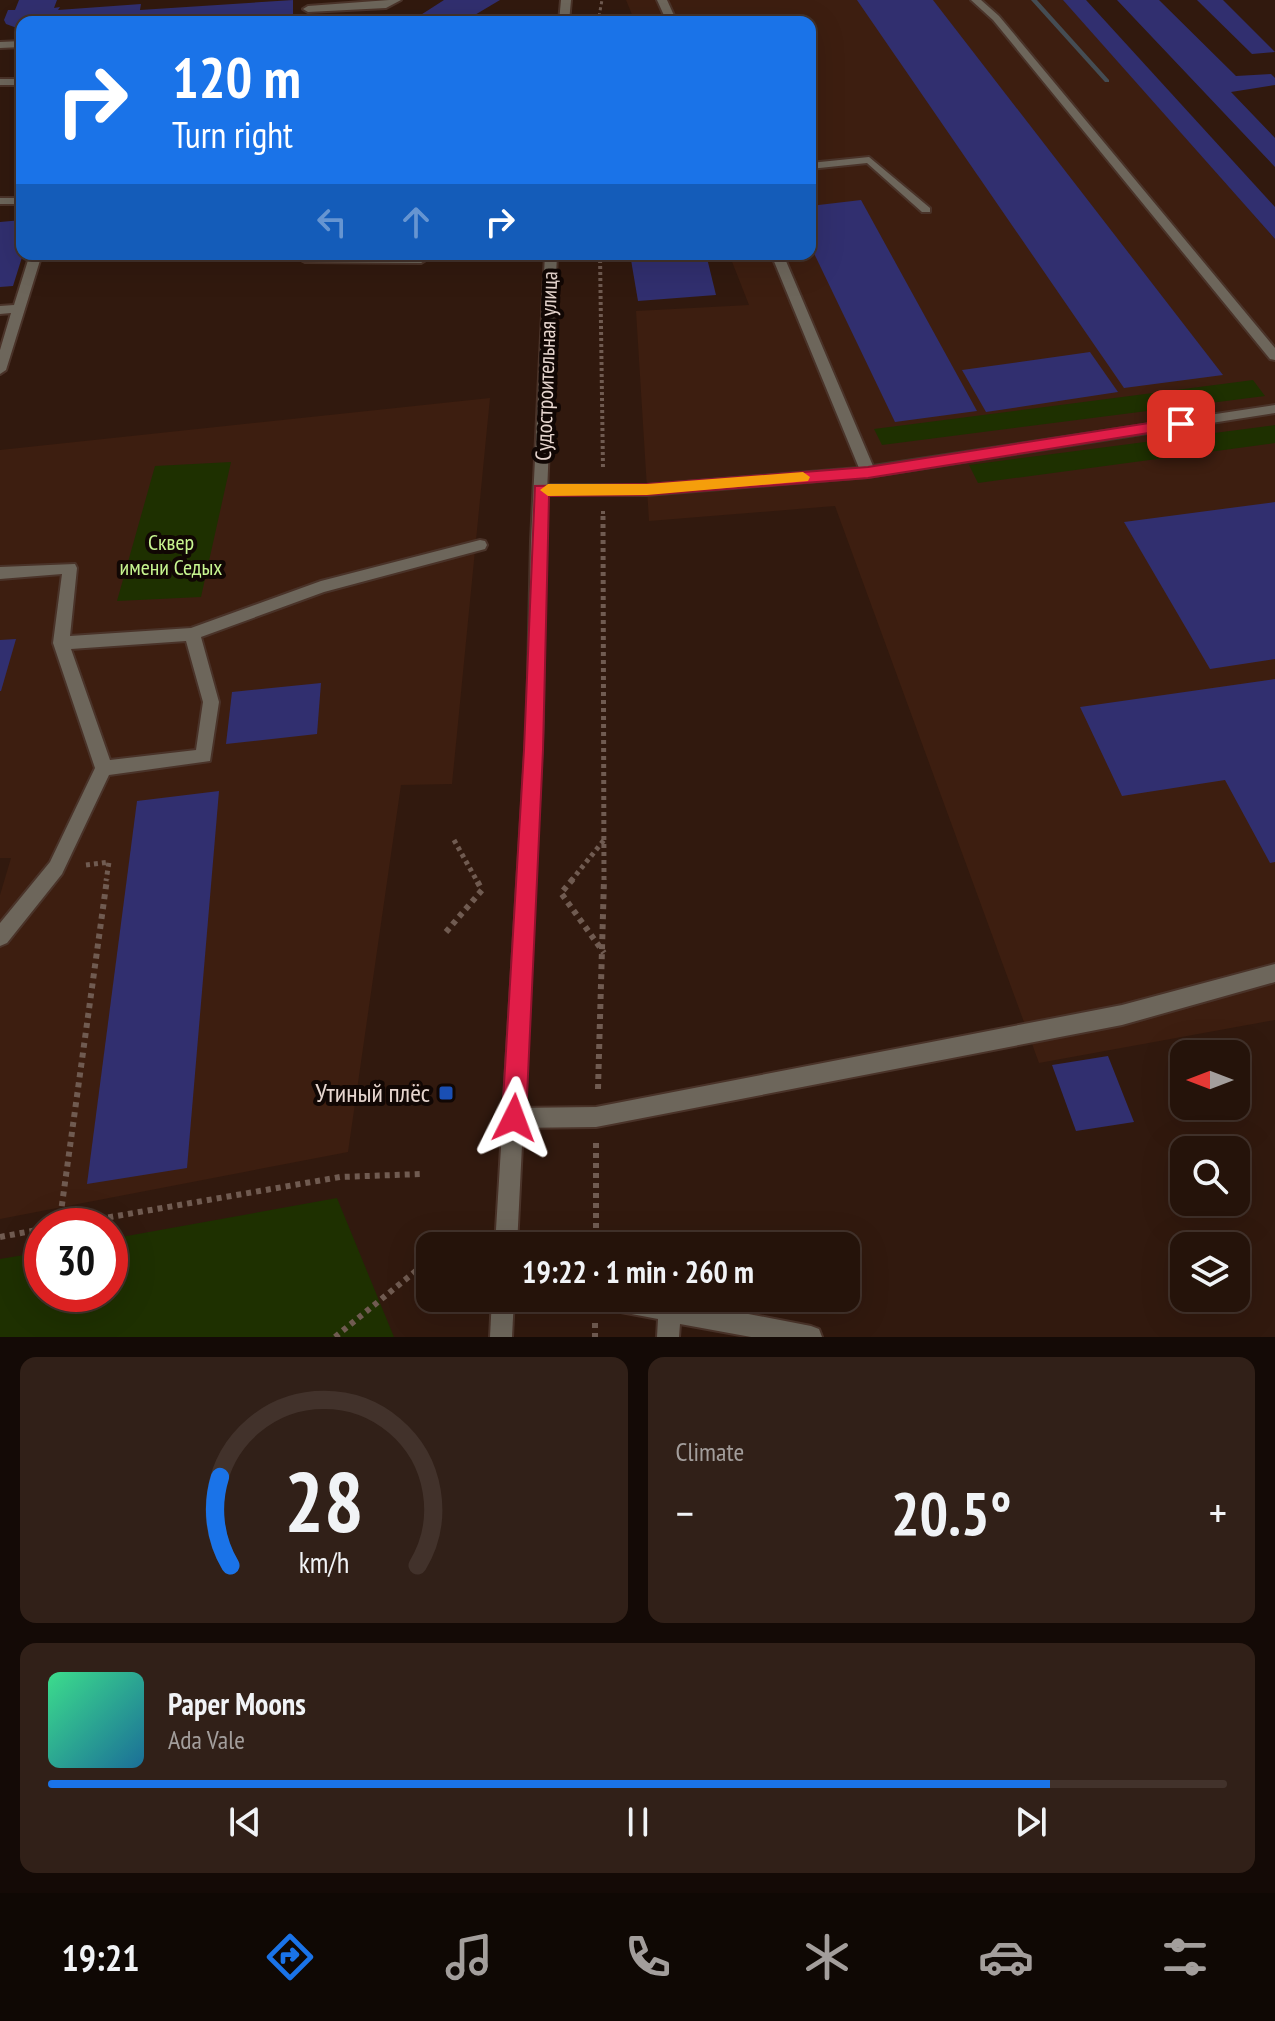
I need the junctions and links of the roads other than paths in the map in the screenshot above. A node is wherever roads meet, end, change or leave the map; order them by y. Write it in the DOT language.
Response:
graph roads {
  1 [pos="396,0"];
  2 [pos="976,0"];
  3 [pos="309,4"];
  4 [pos="816,165"];
  5 [pos="926,210"];
  6 [pos="34,260"];
  7 [pos="551,260"];
  8 [pos="780,260"];
  9 [pos="20,309"];
  10 [pos="0,310"];
  11 [pos="1275,356"];
  12 [pos="0,370"];
  13 [pos="1275,409"];
  14 [pos="868,472"];
  15 [pos="541,490"];
  16 [pos="480,545"];
  17 [pos="0,573"];
  18 [pos="192,634"];
  19 [pos="61,643"];
  20 [pos="104,768"];
  21 [pos="0,937"];
  22 [pos="1275,973"];
  23 [pos="514,1118"];
  24 [pos="507,1232"];
  25 [pos="502,1312"];
  26 [pos="670,1312"];
  27 [pos="680,1312"];
  28 [pos="501,1337"];
  29 [pos="668,1337"];
  30 [pos="811,1337"];
  1 -- 3 [label="street"];
  2 -- 11 [label="street"];
  4 -- 5 [label="street"];
  6 -- 9 [label="street"];
  7 -- 15 [label="street, Судостроительная улица"];
  8 -- 14 [label="street"];
  9 -- 10 [label="street"];
  9 -- 12 [label="street"];
  13 -- 14 [label="street"];
  14 -- 15 [label="street"];
  15 -- 23 [label="street, Судостроительная улица"];
  16 -- 18 [label="street"];
  17 -- 19 [label="street"];
  18 -- 19 [label="street"];
  18 -- 20 [label="street"];
  19 -- 20 [label="street"];
  20 -- 21 [label="street"];
  22 -- 23 [label="street"];
  23 -- 24 [label="street, Судостроительная улица"];
  25 -- 28 [label="street"];
  26 -- 29 [label="street"];
  27 -- 30 [label="street"];
}
